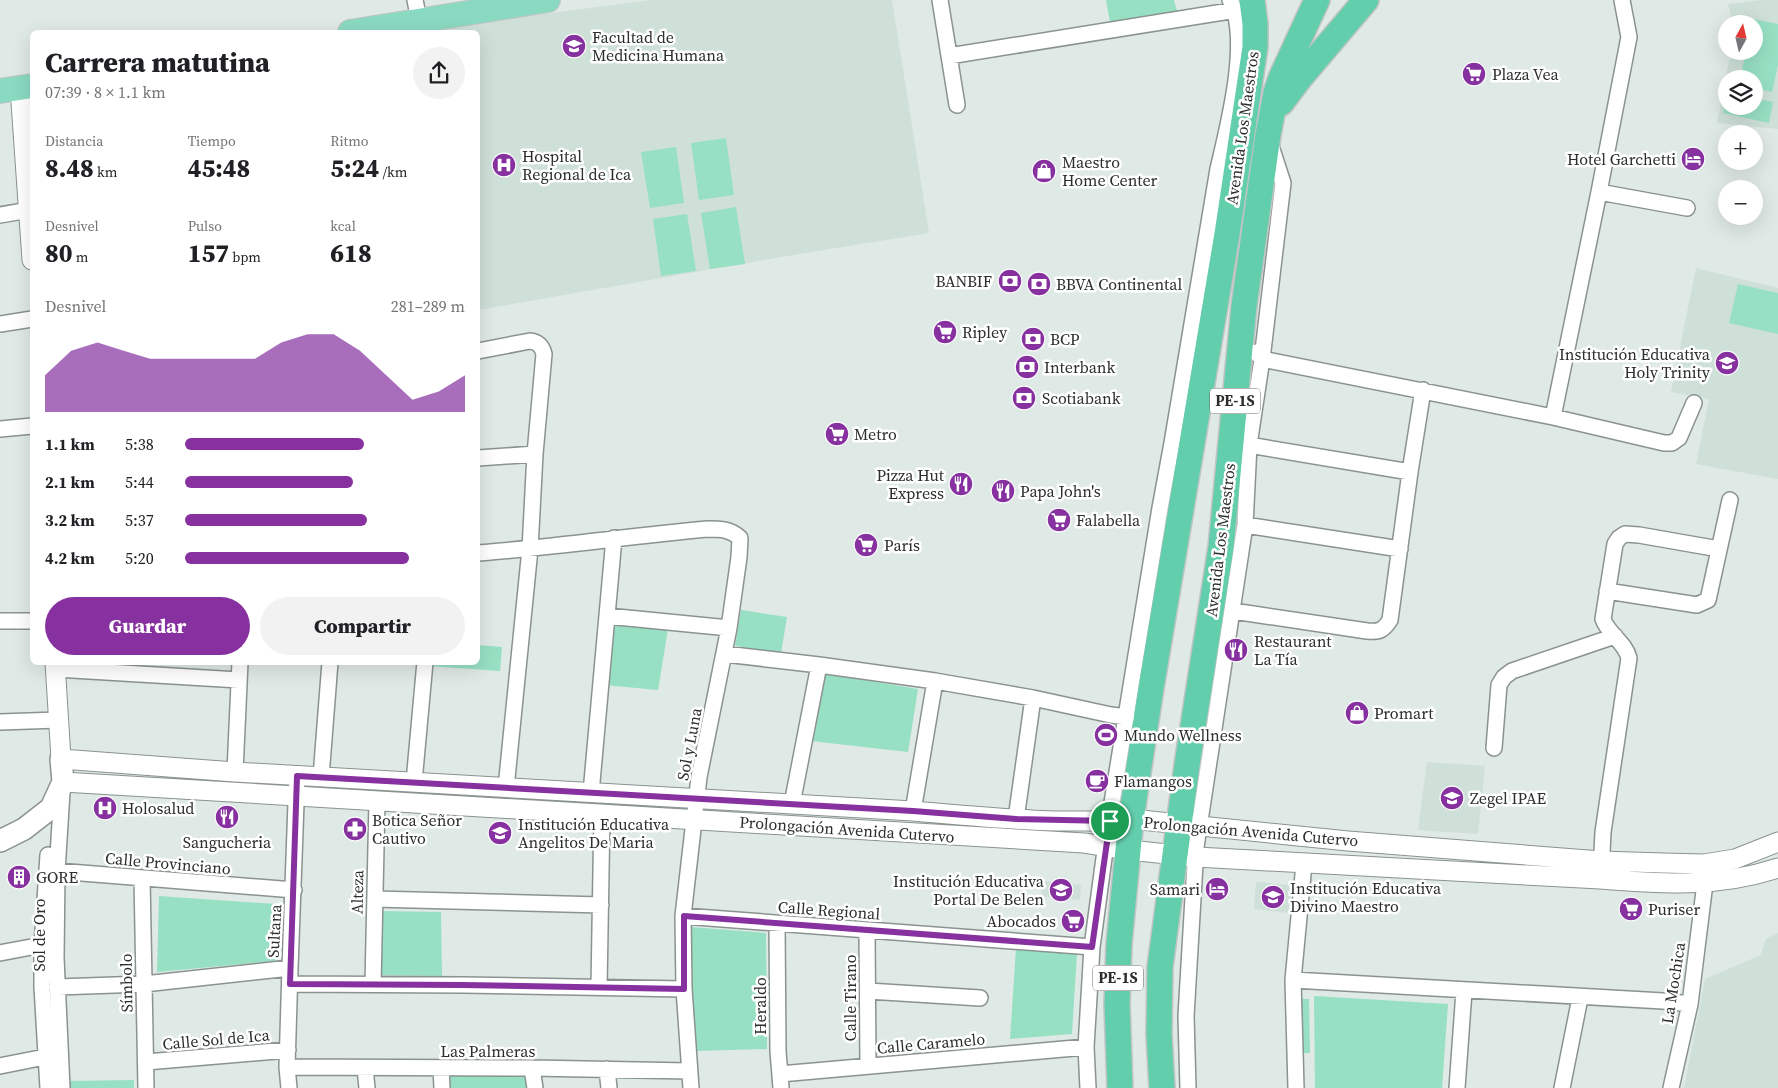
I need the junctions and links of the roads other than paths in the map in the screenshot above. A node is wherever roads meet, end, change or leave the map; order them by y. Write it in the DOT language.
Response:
graph roads {
  1 [pos="548,0"];
  2 [pos="940,0"];
  3 [pos="1317,0"];
  4 [pos="1366,0"];
  5 [pos="1622,0"];
  6 [pos="1239,3"];
  7 [pos="417,10"];
  8 [pos="356,30"];
  9 [pos="949,56"];
  10 [pos="17,88"];
  11 [pos="957,105"];
  12 [pos="1236,122"];
  13 [pos="1268,135"];
  14 [pos="1599,192"];
  15 [pos="1687,208"];
  16 [pos="28,210"];
  17 [pos="0,216"];
  18 [pos="30,235"];
  19 [pos="30,319"];
  20 [pos="0,324"];
  21 [pos="1241,333"];
  22 [pos="480,351"];
  23 [pos="1262,359"];
  24 [pos="1423,390"];
  25 [pos="1694,403"];
  26 [pos="1553,417"];
  27 [pos="30,426"];
  28 [pos="0,428"];
  29 [pos="1172,442"];
  30 [pos="1249,445"];
  31 [pos="535,454"];
  32 [pos="480,458"];
  33 [pos="1410,472"];
  34 [pos="1187,477"];
  35 [pos="1730,500"];
  36 [pos="1245,525"];
  37 [pos="614,538"];
  38 [pos="530,549"];
  39 [pos="1400,549"];
  40 [pos="1719,549"];
  41 [pos="480,553"];
  42 [pos="1607,591"];
  43 [pos="1233,611"];
  44 [pos="607,616"];
  45 [pos="0,621"];
  46 [pos="30,621"];
  47 [pos="729,628"];
  48 [pos="1615,636"];
  49 [pos="725,654"];
  50 [pos="818,664"];
  51 [pos="240,665"];
  52 [pos="330,665"];
  53 [pos="425,665"];
  54 [pos="56,666"];
  55 [pos="158,669"];
  56 [pos="239,680"];
  57 [pos="935,681"];
  58 [pos="1033,698"];
  59 [pos="1127,717"];
  60 [pos="58,720"];
  61 [pos="0,722"];
  62 [pos="1494,748"];
  63 [pos="61,759"];
  64 [pos="235,772"];
  65 [pos="297,776"];
  66 [pos="321,777"];
  67 [pos="63,782"];
  68 [pos="414,782"];
  69 [pos="506,788"];
  70 [pos="591,793"];
  71 [pos="295,796"];
  72 [pos="697,798"];
  73 [pos="377,800"];
  74 [pos="792,804"];
  75 [pos="50,808"];
  76 [pos="913,811"];
  77 [pos="602,814"];
  78 [pos="1117,815"];
  79 [pos="1016,819"];
  80 [pos="695,820"];
  81 [pos="1189,826"];
  82 [pos="1318,838"];
  83 [pos="0,841"];
  84 [pos="1778,842"];
  85 [pos="1117,848"];
  86 [pos="1186,856"];
  87 [pos="1313,864"];
  88 [pos="1704,864"];
  89 [pos="1778,868"];
  90 [pos="1601,870"];
  91 [pos="57,871"];
  92 [pos="142,878"];
  93 [pos="1705,883"];
  94 [pos="294,890"];
  95 [pos="374,899"];
  96 [pos="601,905"];
  97 [pos="684,916"];
  98 [pos="777,924"];
  99 [pos="867,930"];
  100 [pos="42,945"];
  101 [pos="1092,947"];
  102 [pos="0,953"];
  103 [pos="290,968"];
  104 [pos="1293,980"];
  105 [pos="144,984"];
  106 [pos="290,984"];
  107 [pos="373,984"];
  108 [pos="57,987"];
  109 [pos="599,987"];
  110 [pos="684,989"];
  111 [pos="868,991"];
  112 [pos="1464,991"];
  113 [pos="980,998"];
  114 [pos="1580,998"];
  115 [pos="1690,1004"];
  116 [pos="1086,1048"];
  117 [pos="288,1050"];
  118 [pos="45,1058"];
  119 [pos="146,1062"];
  120 [pos="0,1066"];
  121 [pos="868,1066"];
  122 [pos="287,1067"];
  123 [pos="365,1068"];
  124 [pos="441,1068"];
  125 [pos="532,1068"];
  126 [pos="607,1069"];
  127 [pos="690,1071"];
  128 [pos="781,1081"];
  129 [pos="48,1088"];
  130 [pos="62,1088"];
  131 [pos="146,1088"];
  132 [pos="289,1088"];
  133 [pos="367,1088"];
  134 [pos="442,1088"];
  135 [pos="534,1088"];
  136 [pos="609,1088"];
  137 [pos="691,1088"];
  138 [pos="1088,1088"];
  139 [pos="1120,1088"];
  140 [pos="1162,1088"];
  141 [pos="1188,1088"];
  142 [pos="1296,1088"];
  143 [pos="1457,1088"];
  144 [pos="1562,1088"];
  145 [pos="1671,1088"];
  1 -- 7 [label="main road"];
  2 -- 9 [label="street"];
  3 -- 13 [label="highway, Avenida Los Maestros / PE-1S"];
  4 -- 13 [label="highway"];
  5 -- 14 [label="street"];
  6 -- 9 [label="street"];
  6 -- 12 [label="highway, Avenida Los Maestros / PE-1S"];
  7 -- 8 [label="main road"];
  9 -- 11 [label="street"];
  10 -- 16 [label="street"];
  12 -- 29 [label="street"];
  12 -- 34 [label="highway, Avenida Los Maestros / PE-1S"];
  13 -- 21 [label="highway, Avenida Los Maestros / PE-1S"];
  13 -- 23 [label="street"];
  14 -- 15 [label="street"];
  14 -- 26 [label="street"];
  16 -- 17 [label="street"];
  16 -- 18 [label="street"];
  19 -- 20 [label="street"];
  21 -- 23 [label="street"];
  21 -- 81 [label="highway, Avenida Los Maestros / PE-1S"];
  22 -- 31 [label="street"];
  23 -- 24 [label="street"];
  23 -- 30 [label="street"];
  24 -- 26 [label="street"];
  24 -- 33 [label="street"];
  25 -- 26 [label="street"];
  27 -- 28 [label="street"];
  29 -- 34 [label="highway"];
  29 -- 59 [label="street"];
  30 -- 33 [label="street"];
  30 -- 36 [label="street"];
  31 -- 32 [label="street"];
  31 -- 38 [label="street"];
  33 -- 39 [label="street"];
  34 -- 78 [label="highway, Avenida Los Maestros / PE-1S"];
  35 -- 40 [label="street"];
  36 -- 39 [label="street"];
  36 -- 43 [label="street"];
  37 -- 38 [label="street"];
  37 -- 44 [label="street"];
  37 -- 47 [label="street, Sol y Luna"];
  38 -- 41 [label="street"];
  38 -- 69 [label="street"];
  39 -- 43 [label="street"];
  40 -- 42 [label="street"];
  40 -- 42 [label="street"];
  42 -- 48 [label="street"];
  43 -- 81 [label="street"];
  44 -- 47 [label="street"];
  44 -- 70 [label="street"];
  45 -- 46 [label="street"];
  47 -- 49 [label="street, Sol y Luna"];
  48 -- 62 [label="street"];
  48 -- 90 [label="street"];
  49 -- 50 [label="street"];
  49 -- 72 [label="street, Sol y Luna"];
  50 -- 57 [label="street"];
  50 -- 74 [label="street"];
  51 -- 56 [label="street"];
  52 -- 66 [label="street"];
  53 -- 68 [label="street"];
  54 -- 55 [label="street"];
  54 -- 60 [label="street"];
  55 -- 56 [label="street"];
  56 -- 64 [label="street"];
  57 -- 58 [label="street"];
  57 -- 76 [label="street"];
  58 -- 59 [label="street"];
  58 -- 79 [label="street"];
  59 -- 78 [label="street"];
  60 -- 61 [label="street"];
  60 -- 63 [label="street"];
  63 -- 64 [label="street, Prolongación Avenida Cutervo"];
  63 -- 67 [label="main road"];
  64 -- 65 [label="street, Prolongación Avenida Cutervo"];
  65 -- 66 [label="street, Prolongación Avenida Cutervo"];
  65 -- 71 [label="street, Sultana"];
  66 -- 68 [label="street, Prolongación Avenida Cutervo"];
  67 -- 71 [label="street, Prolongación Avenida Cutervo"];
  67 -- 75 [label="main road"];
  67 -- 91 [label="street, Sol de Oro"];
  68 -- 69 [label="street, Prolongación Avenida Cutervo"];
  69 -- 70 [label="street, Prolongación Avenida Cutervo"];
  70 -- 72 [label="street, Prolongación Avenida Cutervo"];
  71 -- 73 [label="street, Prolongación Avenida Cutervo"];
  71 -- 94 [label="street, Sultana"];
  72 -- 74 [label="street, Prolongación Avenida Cutervo"];
  72 -- 80 [label="street, Sol y Luna"];
  73 -- 77 [label="street, Prolongación Avenida Cutervo"];
  73 -- 95 [label="street, Alteza"];
  74 -- 76 [label="street, Prolongación Avenida Cutervo"];
  75 -- 83 [label="main road"];
  75 -- 100 [label="street"];
  76 -- 79 [label="street, Prolongación Avenida Cutervo"];
  77 -- 80 [label="street, Prolongación Avenida Cutervo"];
  77 -- 96 [label="street"];
  78 -- 79 [label="street, Prolongación Avenida Cutervo"];
  78 -- 81 [label="street, Prolongación Avenida Cutervo"];
  78 -- 85 [label="highway, Avenida Los Maestros / PE-1S"];
  80 -- 85 [label="street, Prolongación Avenida Cutervo"];
  80 -- 97 [label="street, Sol y Luna"];
  81 -- 82 [label="street, Prolongación Avenida Cutervo"];
  81 -- 86 [label="highway, Avenida Los Maestros / PE-1S"];
  82 -- 87 [label="street"];
  82 -- 90 [label="street, Prolongación Avenida Cutervo"];
  84 -- 88 [label="street, Prolongación Avenida Cutervo"];
  85 -- 86 [label="street, Prolongación Avenida Cutervo"];
  85 -- 101 [label="street"];
  85 -- 139 [label="highway, Avenida Los Maestros / PE-1S"];
  86 -- 87 [label="street, Prolongación Avenida Cutervo"];
  86 -- 140 [label="highway, Avenida Los Maestros / PE-1S"];
  86 -- 141 [label="street"];
  87 -- 90 [label="street, Prolongación Avenida Cutervo"];
  87 -- 104 [label="street"];
  88 -- 90 [label="street, Prolongación Avenida Cutervo"];
  88 -- 93 [label="street, La Mochica"];
  89 -- 93 [label="street, Prolongación Avenida Cutervo"];
  90 -- 93 [label="street, Prolongación Avenida Cutervo"];
  91 -- 92 [label="street, Calle Provinciano"];
  91 -- 108 [label="street, Sol de Oro"];
  92 -- 94 [label="street, Calle Provinciano"];
  92 -- 105 [label="street, Símbolo"];
  93 -- 115 [label="street, La Mochica"];
  94 -- 103 [label="street, Sultana"];
  95 -- 96 [label="street"];
  95 -- 107 [label="street, Alteza"];
  96 -- 109 [label="street"];
  97 -- 98 [label="street, Calle Regional"];
  97 -- 110 [label="street, Sol y Luna"];
  98 -- 99 [label="street, Calle Regional"];
  98 -- 128 [label="street, Heraldo"];
  99 -- 101 [label="street, Calle Regional"];
  99 -- 111 [label="street, Calle Tirano"];
  100 -- 102 [label="street"];
  100 -- 118 [label="street"];
  101 -- 116 [label="street"];
  103 -- 105 [label="street"];
  103 -- 106 [label="street, Sultana"];
  104 -- 112 [label="street"];
  104 -- 142 [label="street"];
  105 -- 108 [label="street"];
  105 -- 119 [label="street, Símbolo"];
  106 -- 107 [label="street"];
  106 -- 117 [label="street, Sultana"];
  107 -- 109 [label="street"];
  108 -- 130 [label="street, Sol de Oro"];
  109 -- 110 [label="street"];
  110 -- 127 [label="street, Sol y Luna"];
  111 -- 113 [label="street"];
  111 -- 121 [label="street, Calle Tirano"];
  112 -- 114 [label="street"];
  112 -- 143 [label="street"];
  114 -- 115 [label="street"];
  114 -- 144 [label="street"];
  115 -- 145 [label="street, La Mochica"];
  116 -- 121 [label="street, Calle Caramelo"];
  116 -- 138 [label="street"];
  117 -- 119 [label="street, Calle Sol de Ica"];
  117 -- 122 [label="street, Sultana"];
  118 -- 120 [label="street"];
  118 -- 129 [label="street"];
  119 -- 131 [label="street, Símbolo"];
  121 -- 128 [label="street, Calle Caramelo"];
  122 -- 123 [label="street, Las Palmeras"];
  122 -- 132 [label="street, Sultana"];
  123 -- 124 [label="street, Las Palmeras"];
  123 -- 133 [label="street"];
  124 -- 125 [label="street, Las Palmeras"];
  124 -- 134 [label="street"];
  125 -- 126 [label="street, Las Palmeras"];
  125 -- 135 [label="street"];
  126 -- 127 [label="street, Las Palmeras"];
  126 -- 136 [label="street"];
  127 -- 137 [label="street, Sol y Luna"];
}
